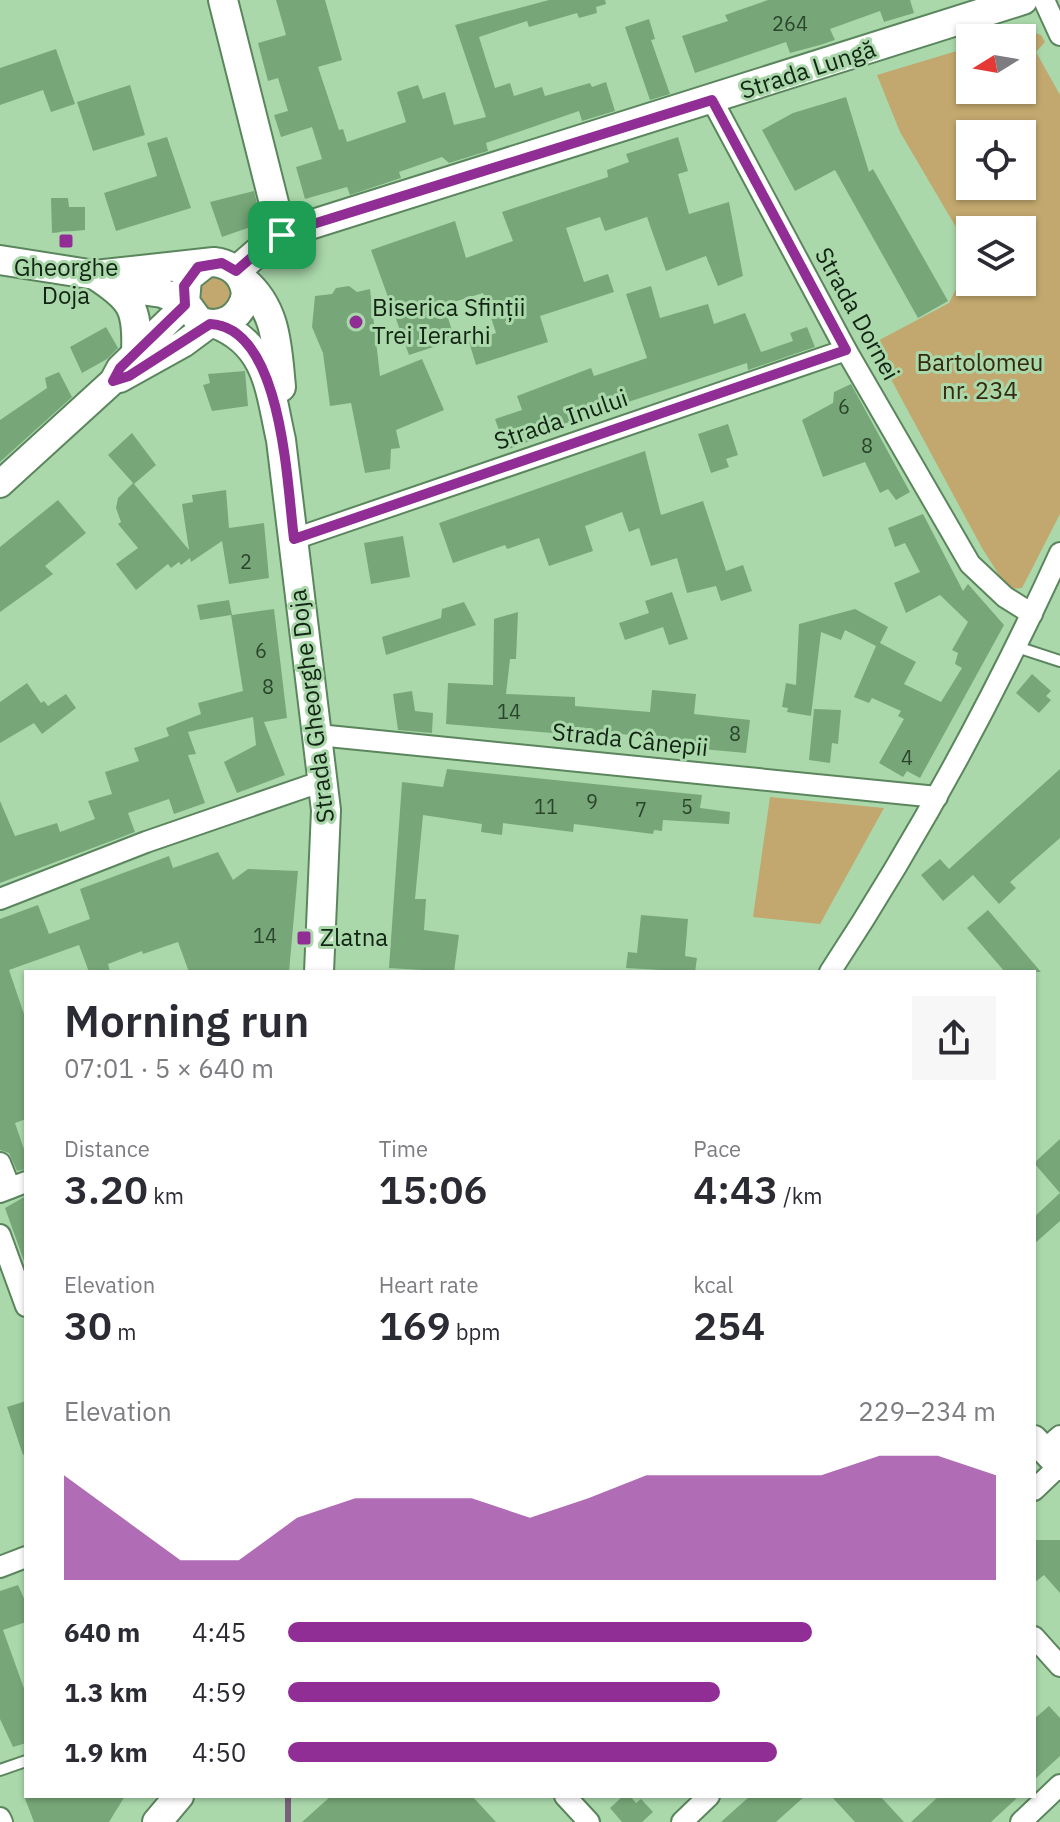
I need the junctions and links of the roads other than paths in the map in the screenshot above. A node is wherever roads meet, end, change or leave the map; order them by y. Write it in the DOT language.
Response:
graph roads {
  1 [pos="223,0"];
  2 [pos="1023,0"];
  3 [pos="1044,0"];
  4 [pos="1060,35"];
  5 [pos="712,100"];
  6 [pos="282,235"];
  7 [pos="0,260"];
  8 [pos="206,263"];
  9 [pos="239,275"];
  10 [pos="103,281"];
  11 [pos="185,303"];
  12 [pos="213,324"];
  13 [pos="846,350"];
  14 [pos="136,352"];
  15 [pos="113,381"];
  16 [pos="281,440"];
  17 [pos="0,484"];
  18 [pos="294,539"];
  19 [pos="1060,553"];
  20 [pos="1032,614"];
  21 [pos="1017,647"];
  22 [pos="1060,661"];
  23 [pos="318,735"];
  24 [pos="323,781"];
  25 [pos="937,797"];
  26 [pos="0,899"];
  27 [pos="319,970"];
  28 [pos="831,970"];
  29 [pos="0,1163"];
  30 [pos="12,1188"];
  31 [pos="0,1235"];
  32 [pos="24,1301"];
  33 [pos="1051,1452"];
  34 [pos="1036,1486"];
  35 [pos="24,1558"];
  36 [pos="0,1567"];
  37 [pos="1036,1639"];
  38 [pos="1060,1666"];
  39 [pos="24,1762"];
  40 [pos="0,1770"];
  41 [pos="1060,1785"];
  42 [pos="177,1798"];
  43 [pos="567,1798"];
  44 [pos="707,1798"];
  45 [pos="157,1822"];
  46 [pos="589,1822"];
  47 [pos="682,1822"];
  48 [pos="1021,1822"];
  1 -- 6 [label="main road"];
  2 -- 5 [label="main road, Strada Lungă"];
  3 -- 4 [label="street"];
  5 -- 6 [label="main road, Strada Lungă"];
  5 -- 13 [label="street, Strada Dornei"];
  6 -- 9 [label="main road, Strada Lungă"];
  7 -- 10 [label="main road"];
  8 -- 9 [label="main road"];
  8 -- 10 [label="main road"];
  8 -- 11 [label="main road"];
  9 -- 12 [label="main road"];
  9 -- 16 [label="main road, Strada Gheorghe Doja"];
  10 -- 11 [label="main road"];
  10 -- 14 [label="main road"];
  11 -- 12 [label="main road"];
  11 -- 14 [label="street"];
  12 -- 15 [label="street"];
  12 -- 16 [label="main road, Strada Gheorghe Doja"];
  13 -- 18 [label="street, Strada Inului"];
  13 -- 20 [label="street, Strada Dornei"];
  14 -- 15 [label="street"];
  15 -- 17 [label="street"];
  16 -- 18 [label="main road, Strada Gheorghe Doja"];
  18 -- 23 [label="main road, Strada Gheorghe Doja"];
  19 -- 20 [label="street"];
  20 -- 21 [label="street"];
  21 -- 22 [label="lane"];
  21 -- 25 [label="street"];
  23 -- 24 [label="main road, Strada Gheorghe Doja"];
  23 -- 25 [label="street, Strada Cânepii"];
  24 -- 26 [label="street"];
  24 -- 27 [label="main road, Strada Gheorghe Doja"];
  25 -- 28 [label="street"];
  29 -- 30 [label="street"];
  31 -- 32 [label="street"];
  33 -- 34 [label="street"];
  35 -- 36 [label="street"];
  37 -- 38 [label="street"];
  39 -- 40 [label="lane"];
  41 -- 48 [label="street"];
  42 -- 45 [label="main road"];
  43 -- 46 [label="street"];
  44 -- 47 [label="street"];
}
